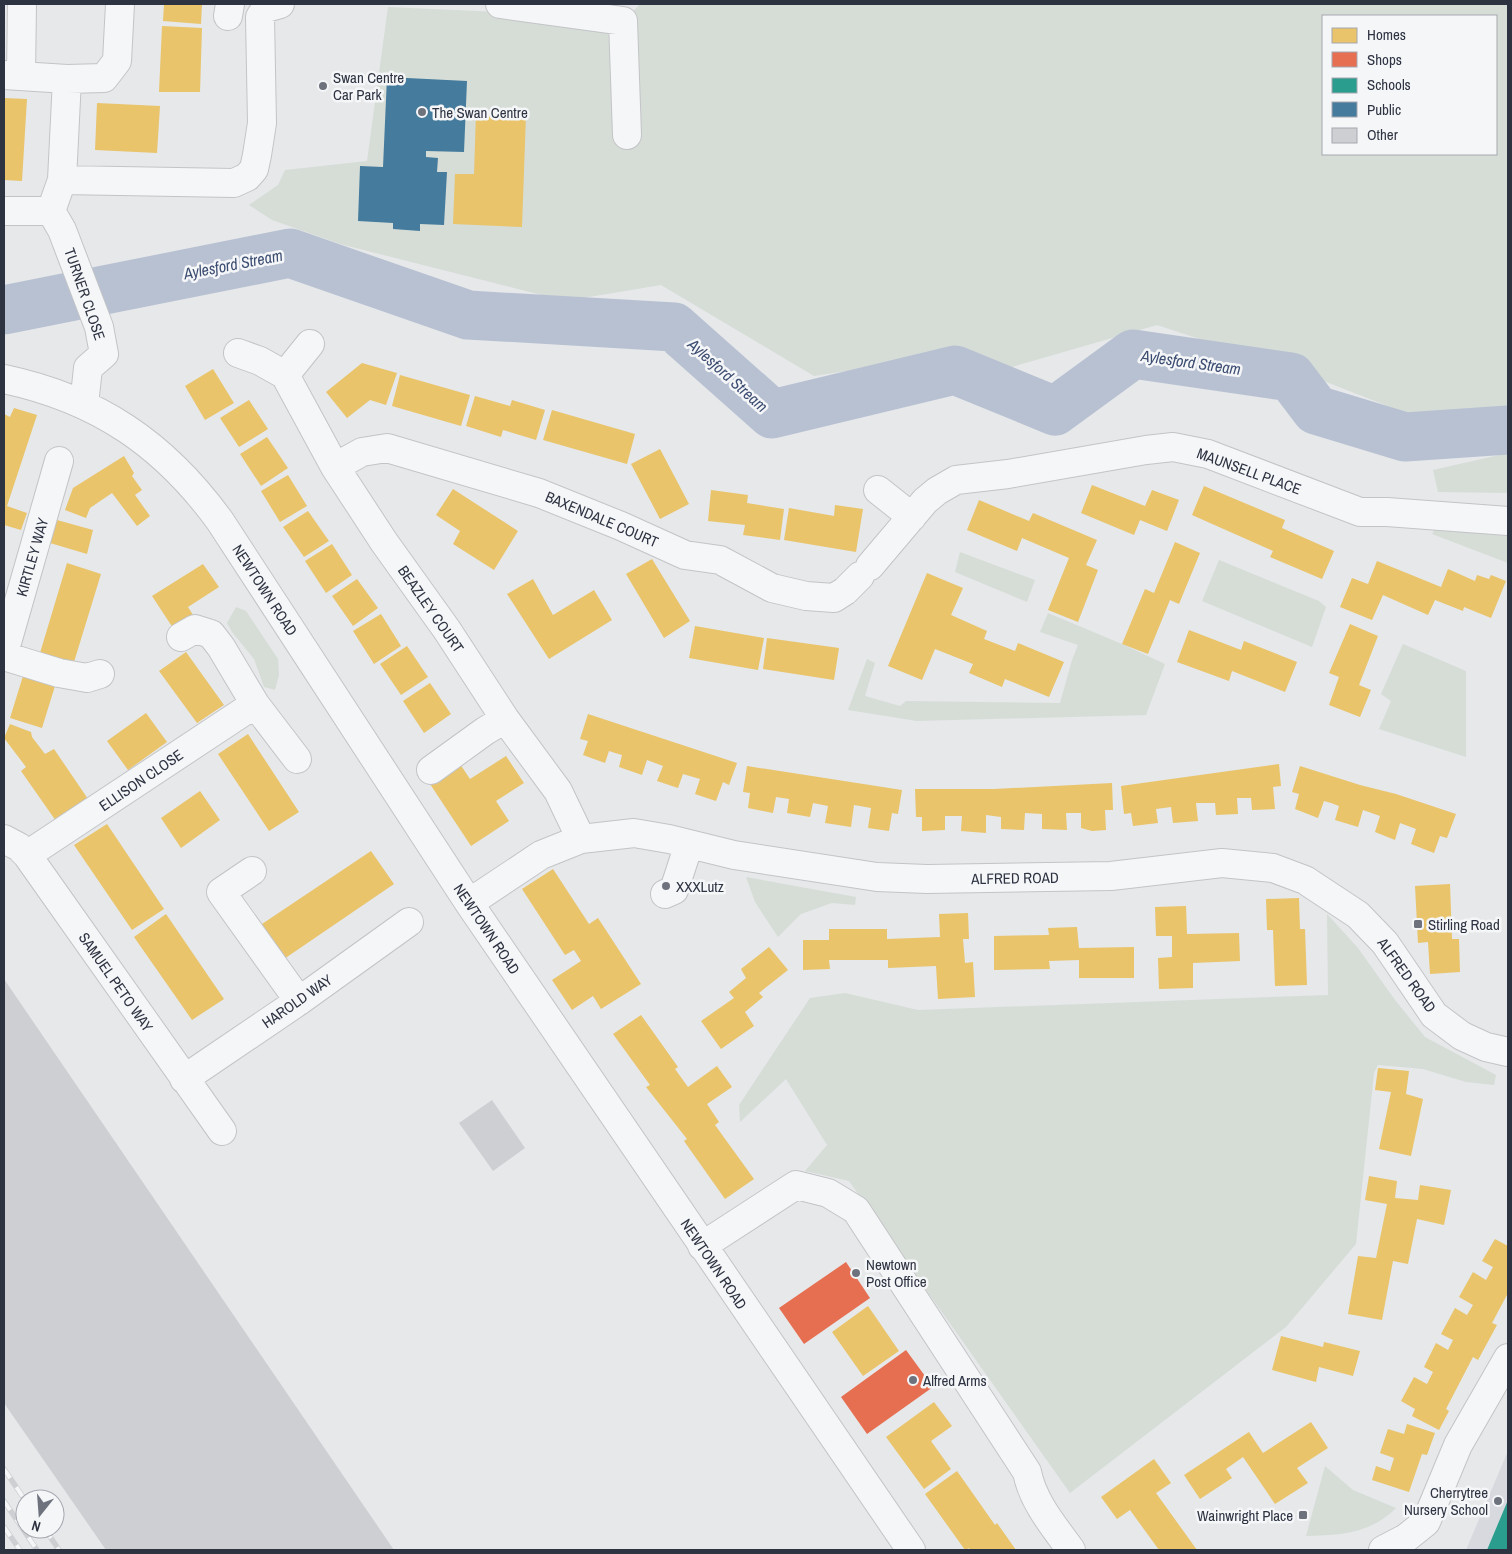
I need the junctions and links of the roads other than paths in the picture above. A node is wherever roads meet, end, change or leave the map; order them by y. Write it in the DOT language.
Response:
graph roads {
  1 [pos="22,4"];
  2 [pos="120,4"];
  3 [pos="280,4"];
  4 [pos="500,4"];
  5 [pos="12,76"];
  6 [pos="67,78"];
  7 [pos="627,135"];
  8 [pos="62,180"];
  9 [pos="4,211"];
  10 [pos="57,221"];
  11 [pos="310,344"];
  12 [pos="238,353"];
  13 [pos="285,375"];
  14 [pos="4,379"];
  15 [pos="84,405"];
  16 [pos="59,461"];
  17 [pos="335,466"];
  18 [pos="878,490"];
  19 [pos="912,517"];
  20 [pos="1508,521"];
  21 [pos="865,571"];
  22 [pos="181,637"];
  23 [pos="4,654"];
  24 [pos="100,674"];
  25 [pos="255,704"];
  26 [pos="505,720"];
  27 [pos="297,759"];
  28 [pos="431,770"];
  29 [pos="4,839"];
  30 [pos="581,839"];
  31 [pos="689,844"];
  32 [pos="27,855"];
  33 [pos="252,871"];
  34 [pos="665,894"];
  35 [pos="469,903"];
  36 [pos="409,922"];
  37 [pos="299,1001"];
  38 [pos="1508,1052"];
  39 [pos="184,1079"];
  40 [pos="222,1131"];
  41 [pos="702,1246"];
  42 [pos="1508,1358"];
  43 [pos="911,1550"];
  44 [pos="1070,1550"];
  45 [pos="1383,1550"];
  1 -- 5 [label="street"];
  2 -- 6 [label="street"];
  3 -- 8 [label="street"];
  4 -- 7 [label="street"];
  5 -- 6 [label="street"];
  6 -- 8 [label="street"];
  8 -- 10 [label="street"];
  9 -- 10 [label="street"];
  10 -- 15 [label="street, TURNER CLOSE"];
  11 -- 13 [label="street"];
  12 -- 13 [label="street"];
  13 -- 17 [label="street, BEAZLEY COURT"];
  14 -- 15 [label="street, NEWTOWN ROAD"];
  15 -- 35 [label="street, NEWTOWN ROAD"];
  16 -- 23 [label="street, KIRTLEY WAY"];
  17 -- 21 [label="street, BAXENDALE COURT"];
  17 -- 26 [label="street, BEAZLEY COURT"];
  18 -- 19 [label="street"];
  19 -- 20 [label="street, MAUNSELL PLACE"];
  19 -- 21 [label="street, MAUNSELL PLACE"];
  22 -- 25 [label="street"];
  23 -- 24 [label="street"];
  25 -- 27 [label="street"];
  25 -- 32 [label="street, ELLISON CLOSE"];
  26 -- 28 [label="street"];
  26 -- 30 [label="street, BEAZLEY COURT"];
  29 -- 32 [label="street, SAMUEL PETO WAY"];
  30 -- 31 [label="street, ALFRED ROAD"];
  30 -- 35 [label="street, ALFRED ROAD"];
  31 -- 34 [label="street"];
  31 -- 38 [label="street, ALFRED ROAD"];
  32 -- 39 [label="street, SAMUEL PETO WAY"];
  33 -- 37 [label="street"];
  35 -- 41 [label="street, NEWTOWN ROAD"];
  36 -- 37 [label="street, HAROLD WAY"];
  37 -- 39 [label="street, HAROLD WAY"];
  39 -- 40 [label="street, SAMUEL PETO WAY"];
  41 -- 43 [label="street, NEWTOWN ROAD"];
  41 -- 44 [label="street"];
  42 -- 45 [label="street"];
}
